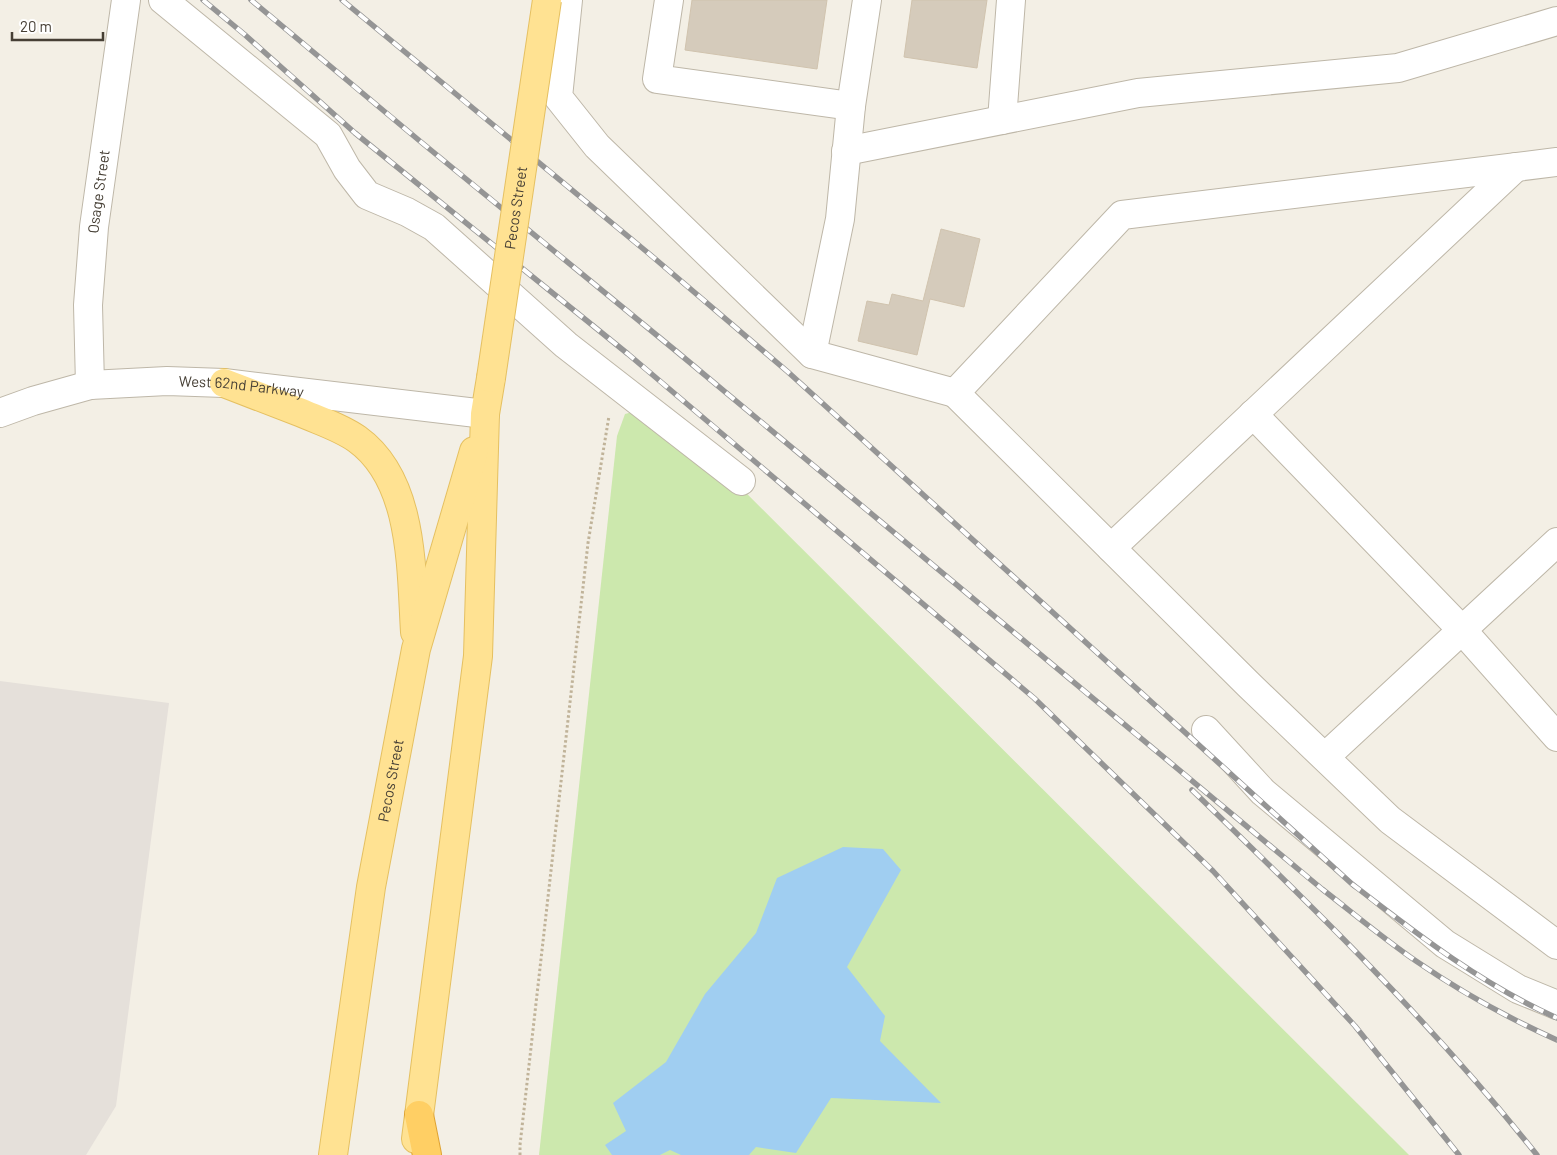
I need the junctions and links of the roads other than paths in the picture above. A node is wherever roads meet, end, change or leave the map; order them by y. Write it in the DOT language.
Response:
graph roads {
  1 [pos="126,0"];
  2 [pos="163,0"];
  3 [pos="547,0"];
  4 [pos="568,0"];
  5 [pos="669,0"];
  6 [pos="867,0"];
  7 [pos="1011,0"];
  8 [pos="1557,21"];
  9 [pos="851,106"];
  10 [pos="1002,120"];
  11 [pos="846,151"];
  12 [pos="1555,164"];
  13 [pos="1516,167"];
  14 [pos="812,354"];
  15 [pos="224,383"];
  16 [pos="90,385"];
  17 [pos="955,393"];
  18 [pos="0,413"];
  19 [pos="485,414"];
  20 [pos="1253,414"];
  21 [pos="742,481"];
  22 [pos="1557,542"];
  23 [pos="1111,548"];
  24 [pos="1462,630"];
  25 [pos="416,649"];
  26 [pos="1206,730"];
  27 [pos="1557,737"];
  28 [pos="1325,757"];
  29 [pos="1557,945"];
  30 [pos="1557,1005"];
  31 [pos="419,1115"];
  32 [pos="333,1155"];
  33 [pos="413,1155"];
  34 [pos="427,1155"];
  1 -- 16 [label="street, Osage Street"];
  2 -- 21 [label="street"];
  3 -- 19 [label="main road, Pecos Street, bridge"];
  4 -- 14 [label="street"];
  5 -- 9 [label="street"];
  6 -- 9 [label="street"];
  7 -- 10 [label="street"];
  8 -- 10 [label="street"];
  9 -- 11 [label="street"];
  10 -- 11 [label="street"];
  11 -- 14 [label="street"];
  12 -- 13 [label="street"];
  13 -- 17 [label="street"];
  13 -- 20 [label="street"];
  14 -- 17 [label="street"];
  15 -- 16 [label="street, West 62nd Parkway"];
  15 -- 19 [label="street, West 62nd Parkway"];
  15 -- 25 [label="main road"];
  16 -- 18 [label="street, West 62nd Parkway"];
  17 -- 23 [label="street"];
  19 -- 25 [label="main road, Pecos Street"];
  19 -- 31 [label="main road, Pecos Street"];
  20 -- 23 [label="street"];
  20 -- 24 [label="street"];
  22 -- 24 [label="street"];
  23 -- 28 [label="street"];
  24 -- 27 [label="street"];
  24 -- 28 [label="street"];
  25 -- 32 [label="main road, Pecos Street"];
  26 -- 30 [label="street"];
  28 -- 29 [label="street"];
  31 -- 33 [label="main road, Pecos Street"];
  31 -- 34 [label="highway"];
}
